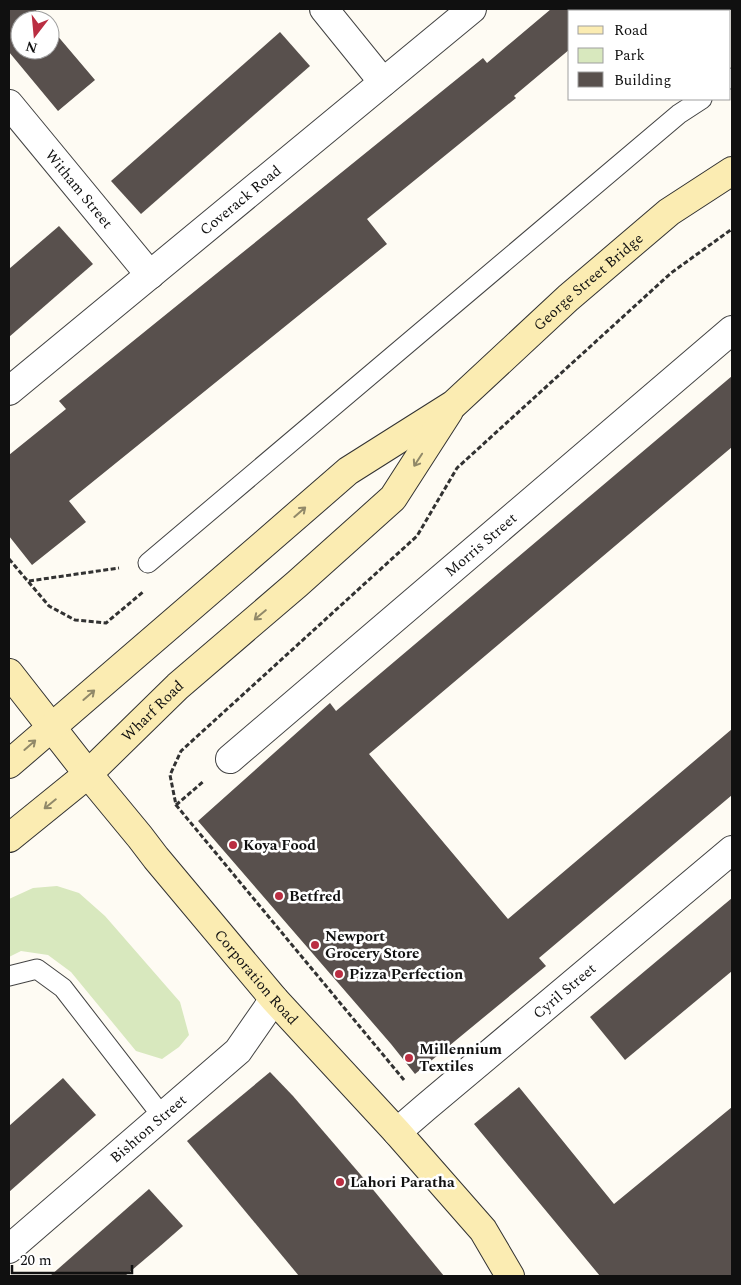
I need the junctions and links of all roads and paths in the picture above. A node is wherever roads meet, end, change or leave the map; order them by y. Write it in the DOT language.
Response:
graph roads {
  1 [pos="324,9"];
  2 [pos="472,9"];
  3 [pos="383,82"];
  4 [pos="701,100"];
  5 [pos="9,104"];
  6 [pos="732,171"];
  7 [pos="732,229"];
  8 [pos="150,274"];
  9 [pos="732,330"];
  10 [pos="9,391"];
  11 [pos="454,404"];
  12 [pos="148,564"];
  13 [pos="28,581"];
  14 [pos="297,584"];
  15 [pos="9,673"];
  16 [pos="52,727"];
  17 [pos="230,759"];
  18 [pos="9,764"];
  19 [pos="88,774"];
  20 [pos="9,838"];
  21 [pos="732,850"];
  22 [pos="9,976"];
  23 [pos="274,999"];
  24 [pos="426,1106"];
  25 [pos="162,1116"];
  26 [pos="397,1132"];
  27 [pos="9,1249"];
  28 [pos="510,1276"];
  1 -- 3 [label="street"];
  2 -- 3 [label="street, Coverack Road"];
  3 -- 8 [label="street, Coverack Road"];
  4 -- 12 [label="lane"];
  5 -- 8 [label="street, Witham Street"];
  6 -- 11 [label="main road, George Street Bridge"];
  7 -- 24 [label="path"];
  8 -- 10 [label="street, Coverack Road"];
  9 -- 17 [label="street, Morris Street"];
  11 -- 14 [label="main road, George Street Bridge, one-way"];
  16 -- 11 [label="main road, George Street Bridge, one-way"];
  12 -- 13 [label="path"];
  14 -- 19 [label="main road, Wharf Road, one-way"];
  15 -- 16 [label="main road, Corporation Road"];
  18 -- 16 [label="main road, one-way"];
  16 -- 19 [label="main road, Corporation Road"];
  19 -- 20 [label="main road, Wharf Road, one-way"];
  19 -- 23 [label="main road, Corporation Road"];
  21 -- 24 [label="street, Cyril Street"];
  22 -- 25 [label="lane"];
  23 -- 25 [label="street, Bishton Street"];
  23 -- 26 [label="main road, Corporation Road"];
  24 -- 26 [label="street, Cyril Street"];
  25 -- 27 [label="street, Bishton Street"];
  26 -- 28 [label="main road, Corporation Road"];
}
